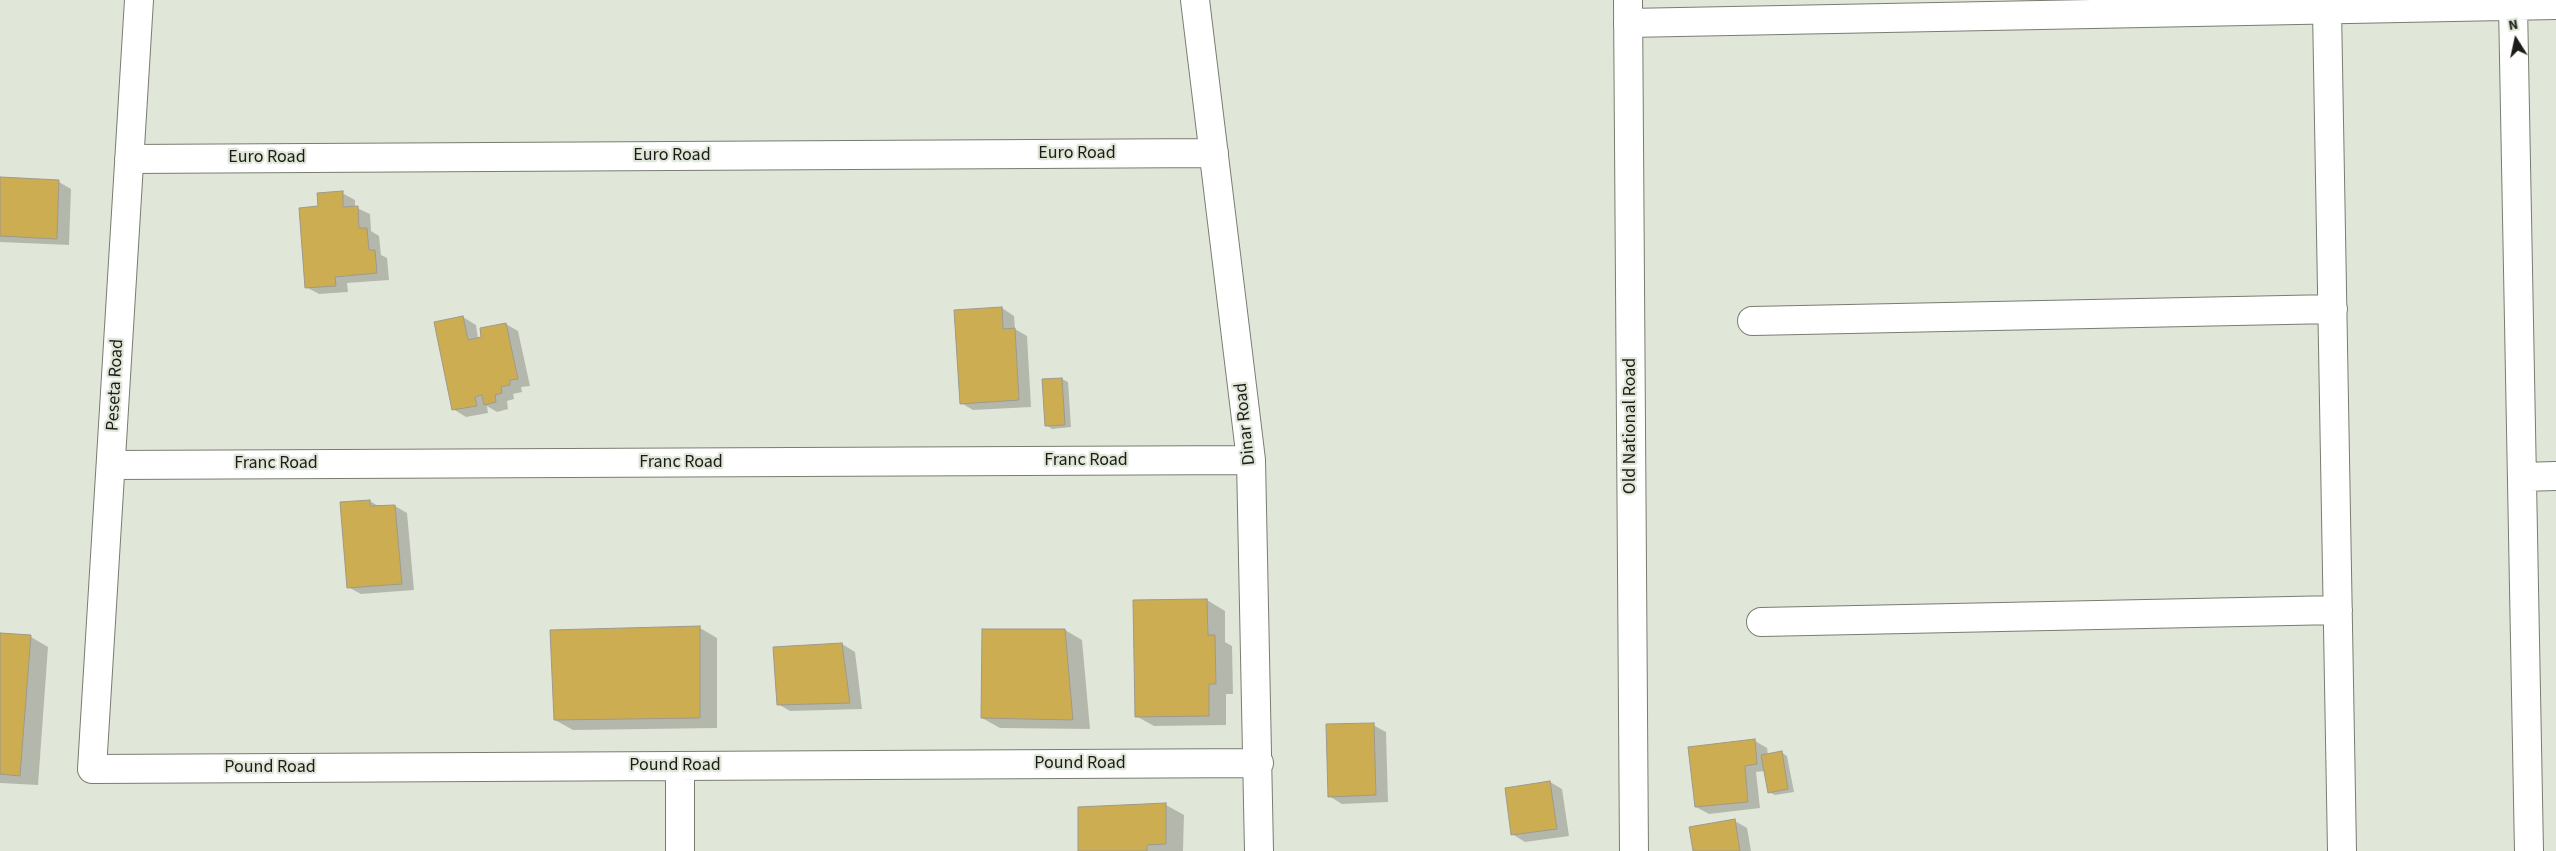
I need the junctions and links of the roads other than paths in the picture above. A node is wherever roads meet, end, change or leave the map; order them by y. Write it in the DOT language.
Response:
graph roads {
  1 [pos="139,0"];
  2 [pos="1195,0"];
  3 [pos="2556,4"];
  4 [pos="2514,5"];
  5 [pos="2327,9"];
  6 [pos="1628,11"];
  7 [pos="1214,153"];
  8 [pos="129,159"];
  9 [pos="2333,309"];
  10 [pos="1752,321"];
  11 [pos="1251,460"];
  12 [pos="111,465"];
  13 [pos="2556,476"];
  14 [pos="2522,477"];
  15 [pos="2338,610"];
  16 [pos="1761,622"];
  17 [pos="1259,763"];
  18 [pos="680,766"];
  19 [pos="92,769"];
  20 [pos="680,851"];
  21 [pos="1259,851"];
  22 [pos="1634,851"];
  23 [pos="2342,851"];
  24 [pos="2529,851"];
  1 -- 8 [label="street, Peseta Road"];
  2 -- 7 [label="street, Dinar Road"];
  3 -- 4 [label="street"];
  4 -- 5 [label="street"];
  4 -- 14 [label="street"];
  5 -- 6 [label="street"];
  5 -- 9 [label="street"];
  6 -- 22 [label="street, Old National Road"];
  7 -- 8 [label="street, Euro Road"];
  7 -- 11 [label="street, Dinar Road"];
  8 -- 12 [label="street, Peseta Road"];
  9 -- 10 [label="street"];
  9 -- 15 [label="street"];
  11 -- 12 [label="street, Franc Road"];
  11 -- 17 [label="street, Dinar Road"];
  12 -- 19 [label="street, Peseta Road"];
  13 -- 14 [label="street"];
  14 -- 24 [label="street"];
  15 -- 16 [label="street"];
  15 -- 23 [label="street"];
  17 -- 18 [label="street, Pound Road"];
  17 -- 21 [label="street, Dinar Road"];
  18 -- 19 [label="street, Pound Road"];
  18 -- 20 [label="street"];
}
